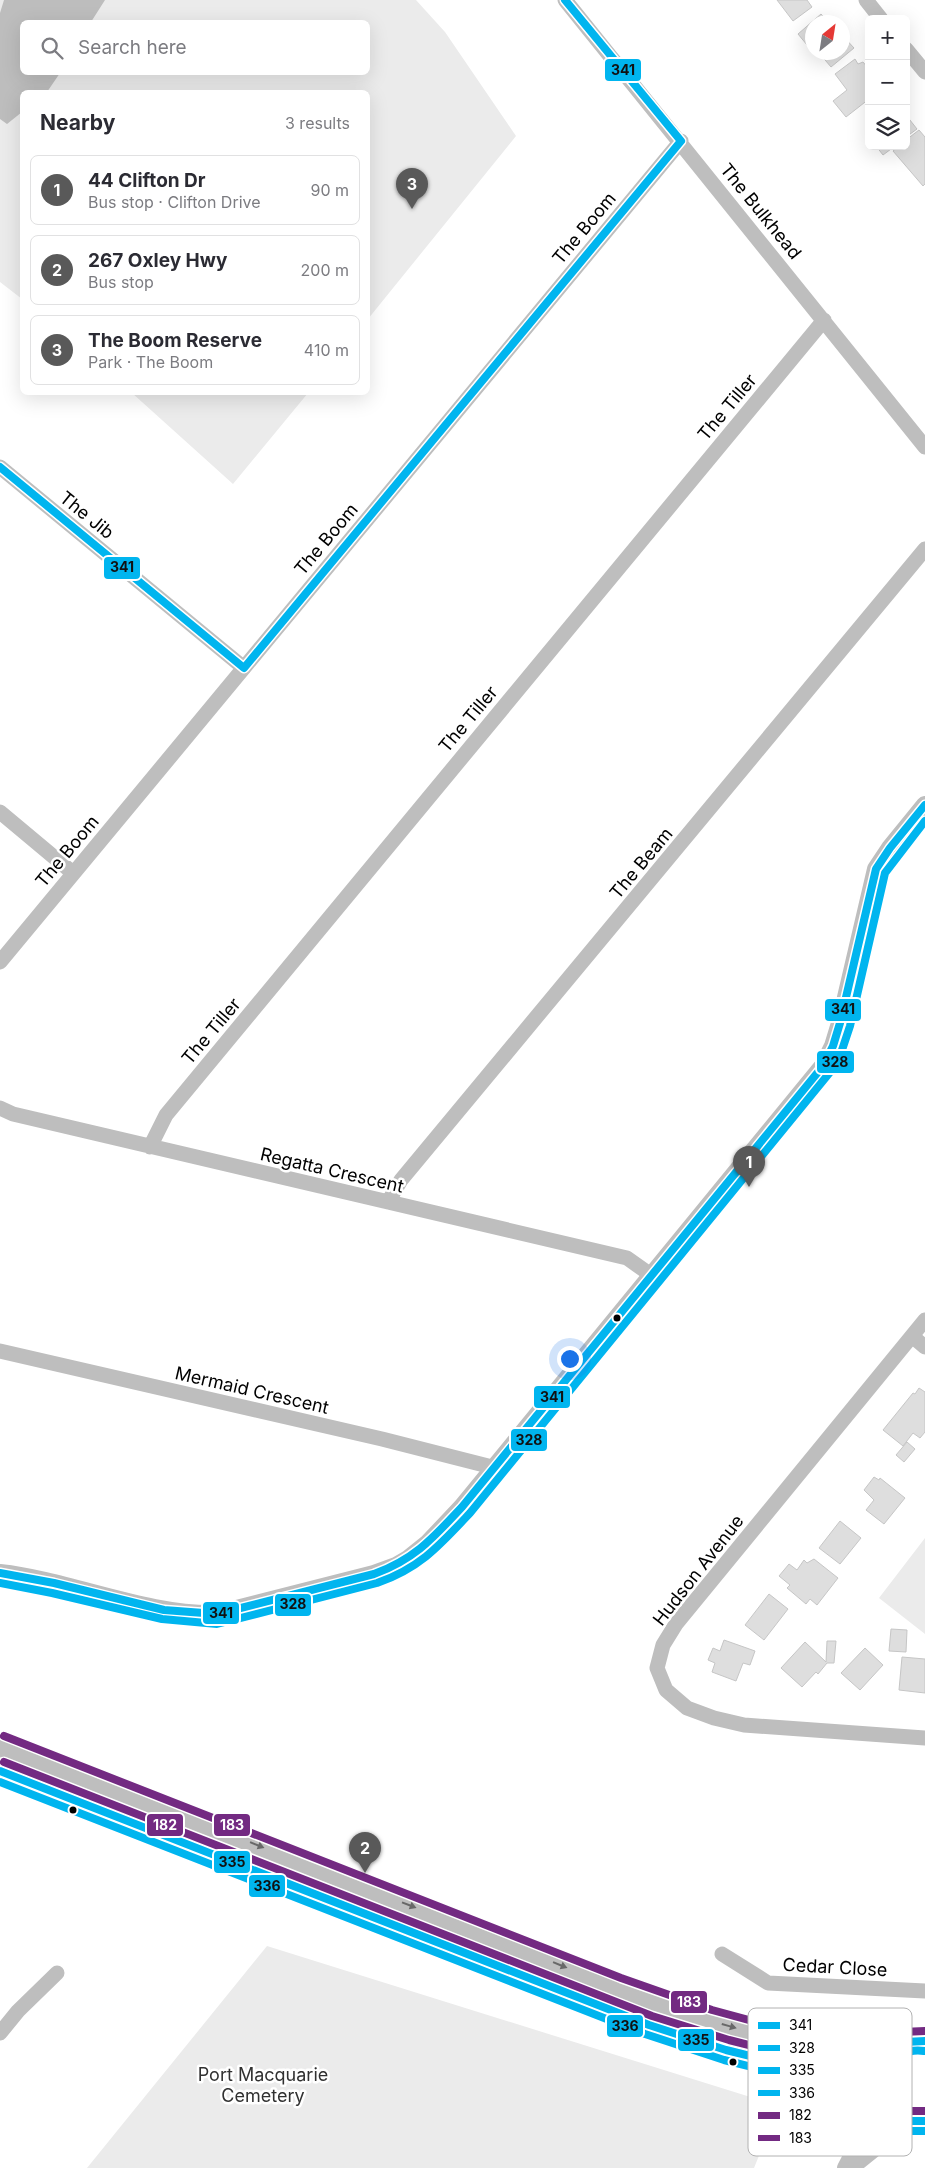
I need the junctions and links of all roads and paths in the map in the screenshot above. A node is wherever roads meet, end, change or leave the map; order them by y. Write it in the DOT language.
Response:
graph roads {
  1 [pos="565,0"];
  2 [pos="866,0"];
  3 [pos="878,15"];
  4 [pos="910,54"];
  5 [pos="925,72"];
  6 [pos="681,141"];
  7 [pos="824,320"];
  8 [pos="925,447"];
  9 [pos="0,467"];
  10 [pos="925,549"];
  11 [pos="244,668"];
  12 [pos="925,805"];
  13 [pos="0,812"];
  14 [pos="72,873"];
  15 [pos="0,962"];
  16 [pos="0,1108"];
  17 [pos="150,1146"];
  18 [pos="388,1202"];
  19 [pos="651,1275"];
  20 [pos="925,1320"];
  21 [pos="912,1336"];
  22 [pos="925,1347"];
  23 [pos="0,1351"];
  24 [pos="496,1468"];
  25 [pos="0,1573"];
  26 [pos="925,1738"];
  27 [pos="0,1745"];
  28 [pos="0,1771"];
  29 [pos="722,1954"];
  30 [pos="57,1973"];
  31 [pos="925,1990"];
  32 [pos="748,2032"];
  33 [pos="0,2033"];
  34 [pos="912,2041"];
  35 [pos="925,2041"];
  36 [pos="748,2055"];
  37 [pos="853,2156"];
  38 [pos="866,2156"];
  39 [pos="848,2168"];
  1 -- 6 [label="street, The Bulkhead"];
  2 -- 3 [label="street"];
  4 -- 5 [label="street"];
  6 -- 7 [label="street, The Bulkhead"];
  6 -- 11 [label="street, The Boom"];
  7 -- 8 [label="street, The Bulkhead"];
  7 -- 17 [label="street, The Tiller"];
  9 -- 11 [label="street, The Jib"];
  10 -- 18 [label="street, The Beam"];
  11 -- 14 [label="street, The Boom"];
  12 -- 19 [label="street"];
  13 -- 14 [label="street"];
  14 -- 15 [label="street, The Boom"];
  16 -- 17 [label="street, Regatta Crescent"];
  17 -- 18 [label="street, Regatta Crescent"];
  18 -- 19 [label="street, Regatta Crescent"];
  19 -- 24 [label="street"];
  20 -- 21 [label="street, Hudson Avenue"];
  21 -- 22 [label="street"];
  21 -- 26 [label="street, Hudson Avenue"];
  23 -- 24 [label="street, Mermaid Crescent"];
  24 -- 25 [label="street"];
  27 -- 32 [label="main road, one-way"];
  28 -- 36 [label="main road"];
  29 -- 31 [label="street, Cedar Close"];
  30 -- 33 [label="street"];
  34 -- 35 [label="main road"];
  37 -- 39 [label="street"];
  38 -- 39 [label="street"];
}
